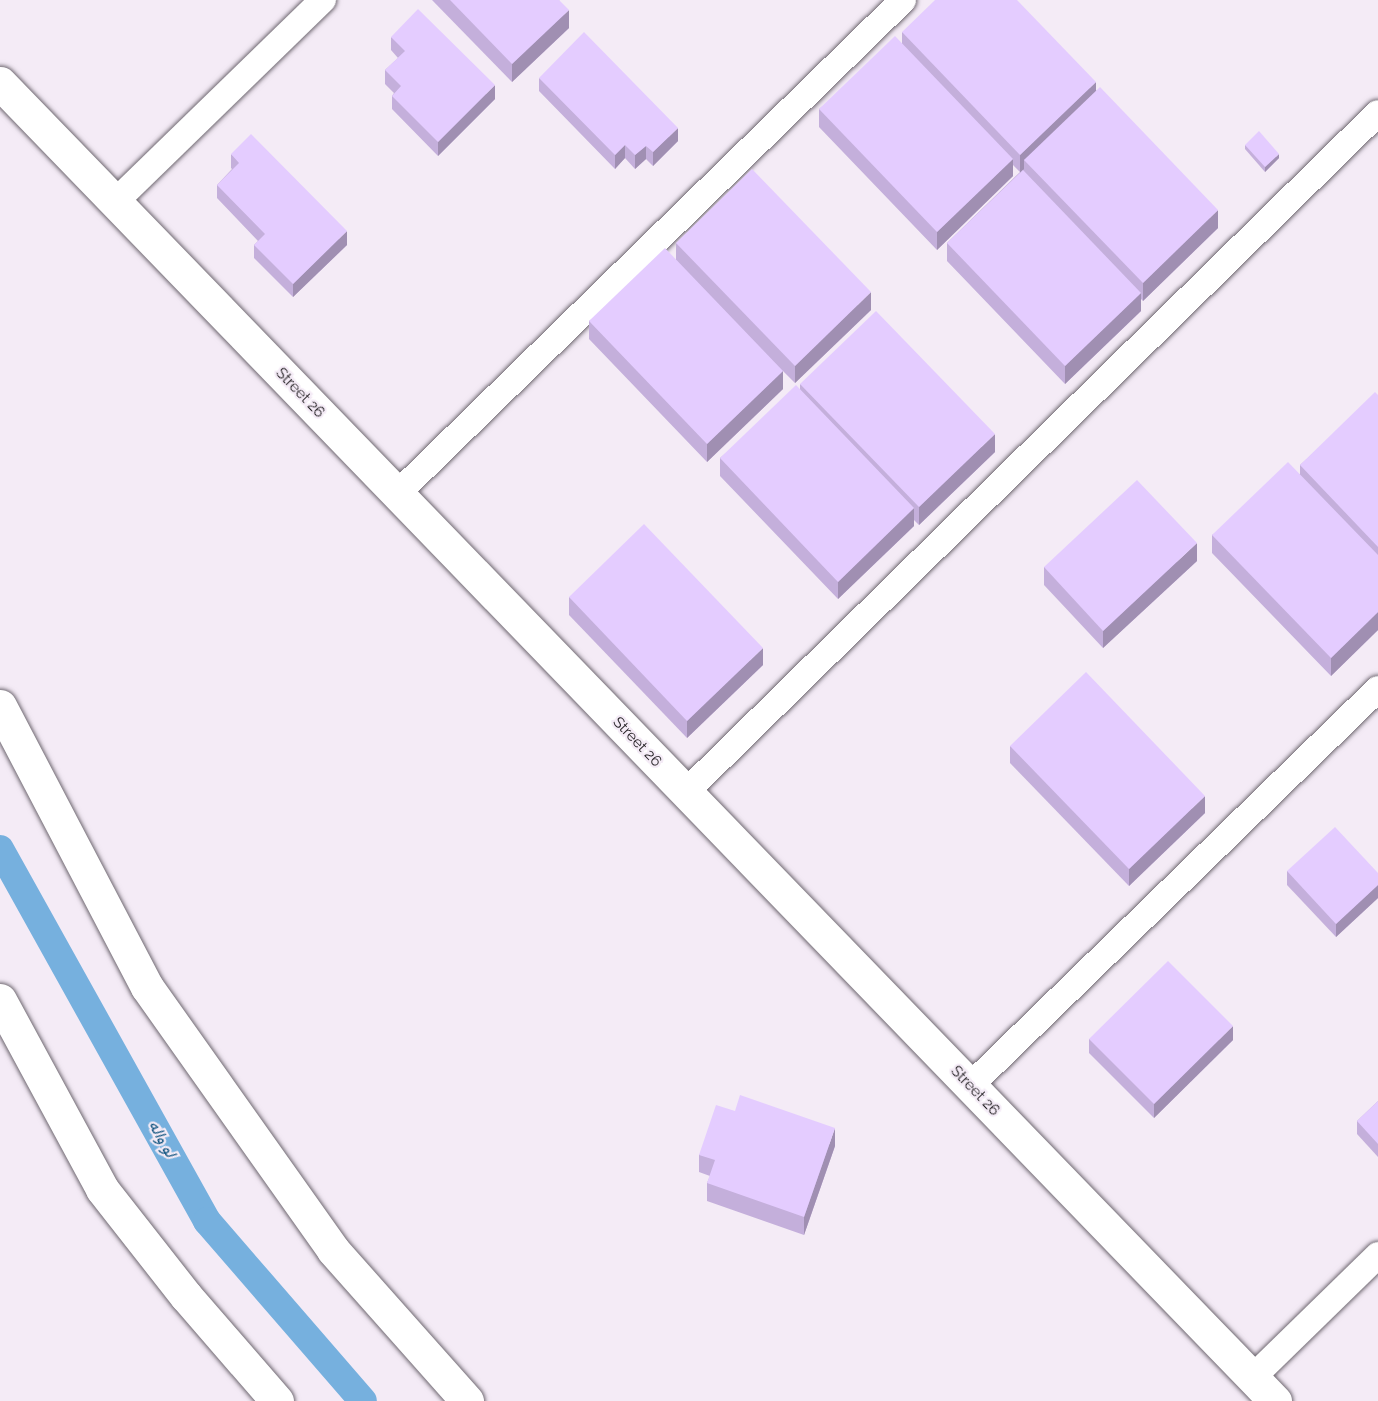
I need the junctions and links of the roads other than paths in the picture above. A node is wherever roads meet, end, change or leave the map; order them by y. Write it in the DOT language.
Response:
graph roads {
  1 [pos="323,0"];
  2 [pos="903,0"];
  3 [pos="0,83"];
  4 [pos="1378,113"];
  5 [pos="115,202"];
  6 [pos="398,494"];
  7 [pos="1378,689"];
  8 [pos="0,706"];
  9 [pos="686,792"];
  10 [pos="0,1000"];
  11 [pos="970,1086"];
  12 [pos="1378,1255"];
  13 [pos="1252,1378"];
  14 [pos="277,1401"];
  15 [pos="466,1401"];
  16 [pos="1275,1401"];
  1 -- 5 [label="street"];
  2 -- 6 [label="street"];
  3 -- 5 [label="street, Street 26"];
  4 -- 9 [label="street"];
  5 -- 6 [label="street, Street 26"];
  6 -- 9 [label="street, Street 26"];
  7 -- 11 [label="street"];
  8 -- 15 [label="street"];
  9 -- 11 [label="street, Street 26"];
  10 -- 14 [label="street"];
  11 -- 13 [label="street, Street 26"];
  12 -- 13 [label="street"];
  13 -- 16 [label="street, Street 26"];
}
